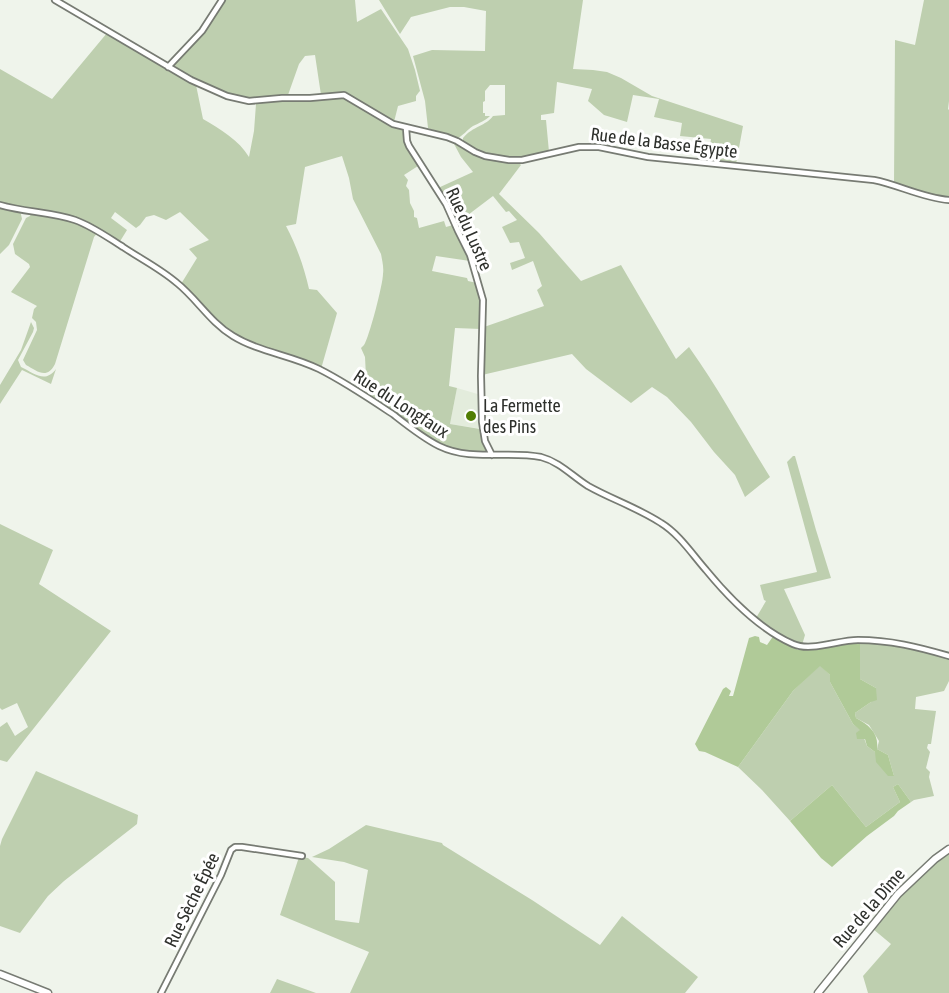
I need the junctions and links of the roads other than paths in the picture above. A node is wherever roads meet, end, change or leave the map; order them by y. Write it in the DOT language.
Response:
graph roads {
  1 [pos="55,0"];
  2 [pos="222,0"];
  3 [pos="64,3"];
  4 [pos="168,67"];
  5 [pos="406,128"];
  6 [pos="949,200"];
  7 [pos="0,205"];
  8 [pos="492,455"];
  9 [pos="949,656"];
  10 [pos="949,849"];
  11 [pos="302,856"];
  12 [pos="0,974"];
  13 [pos="48,993"];
  14 [pos="161,993"];
  15 [pos="818,993"];
  1 -- 3 [label="street, Rue de la Basse Égypte"];
  2 -- 4 [label="street"];
  3 -- 4 [label="street, Rue de la Basse Égypte"];
  4 -- 5 [label="street, Rue de la Basse Égypte"];
  5 -- 6 [label="street, Rue de la Basse Égypte"];
  5 -- 8 [label="street, Rue du Lustre"];
  7 -- 8 [label="street, Rue du Longfaux"];
  8 -- 9 [label="street, Rue du Longfaux"];
  10 -- 15 [label="street, Rue de la Dîme"];
  11 -- 14 [label="street, Rue Sèche Épée"];
  12 -- 13 [label="street"];
}
